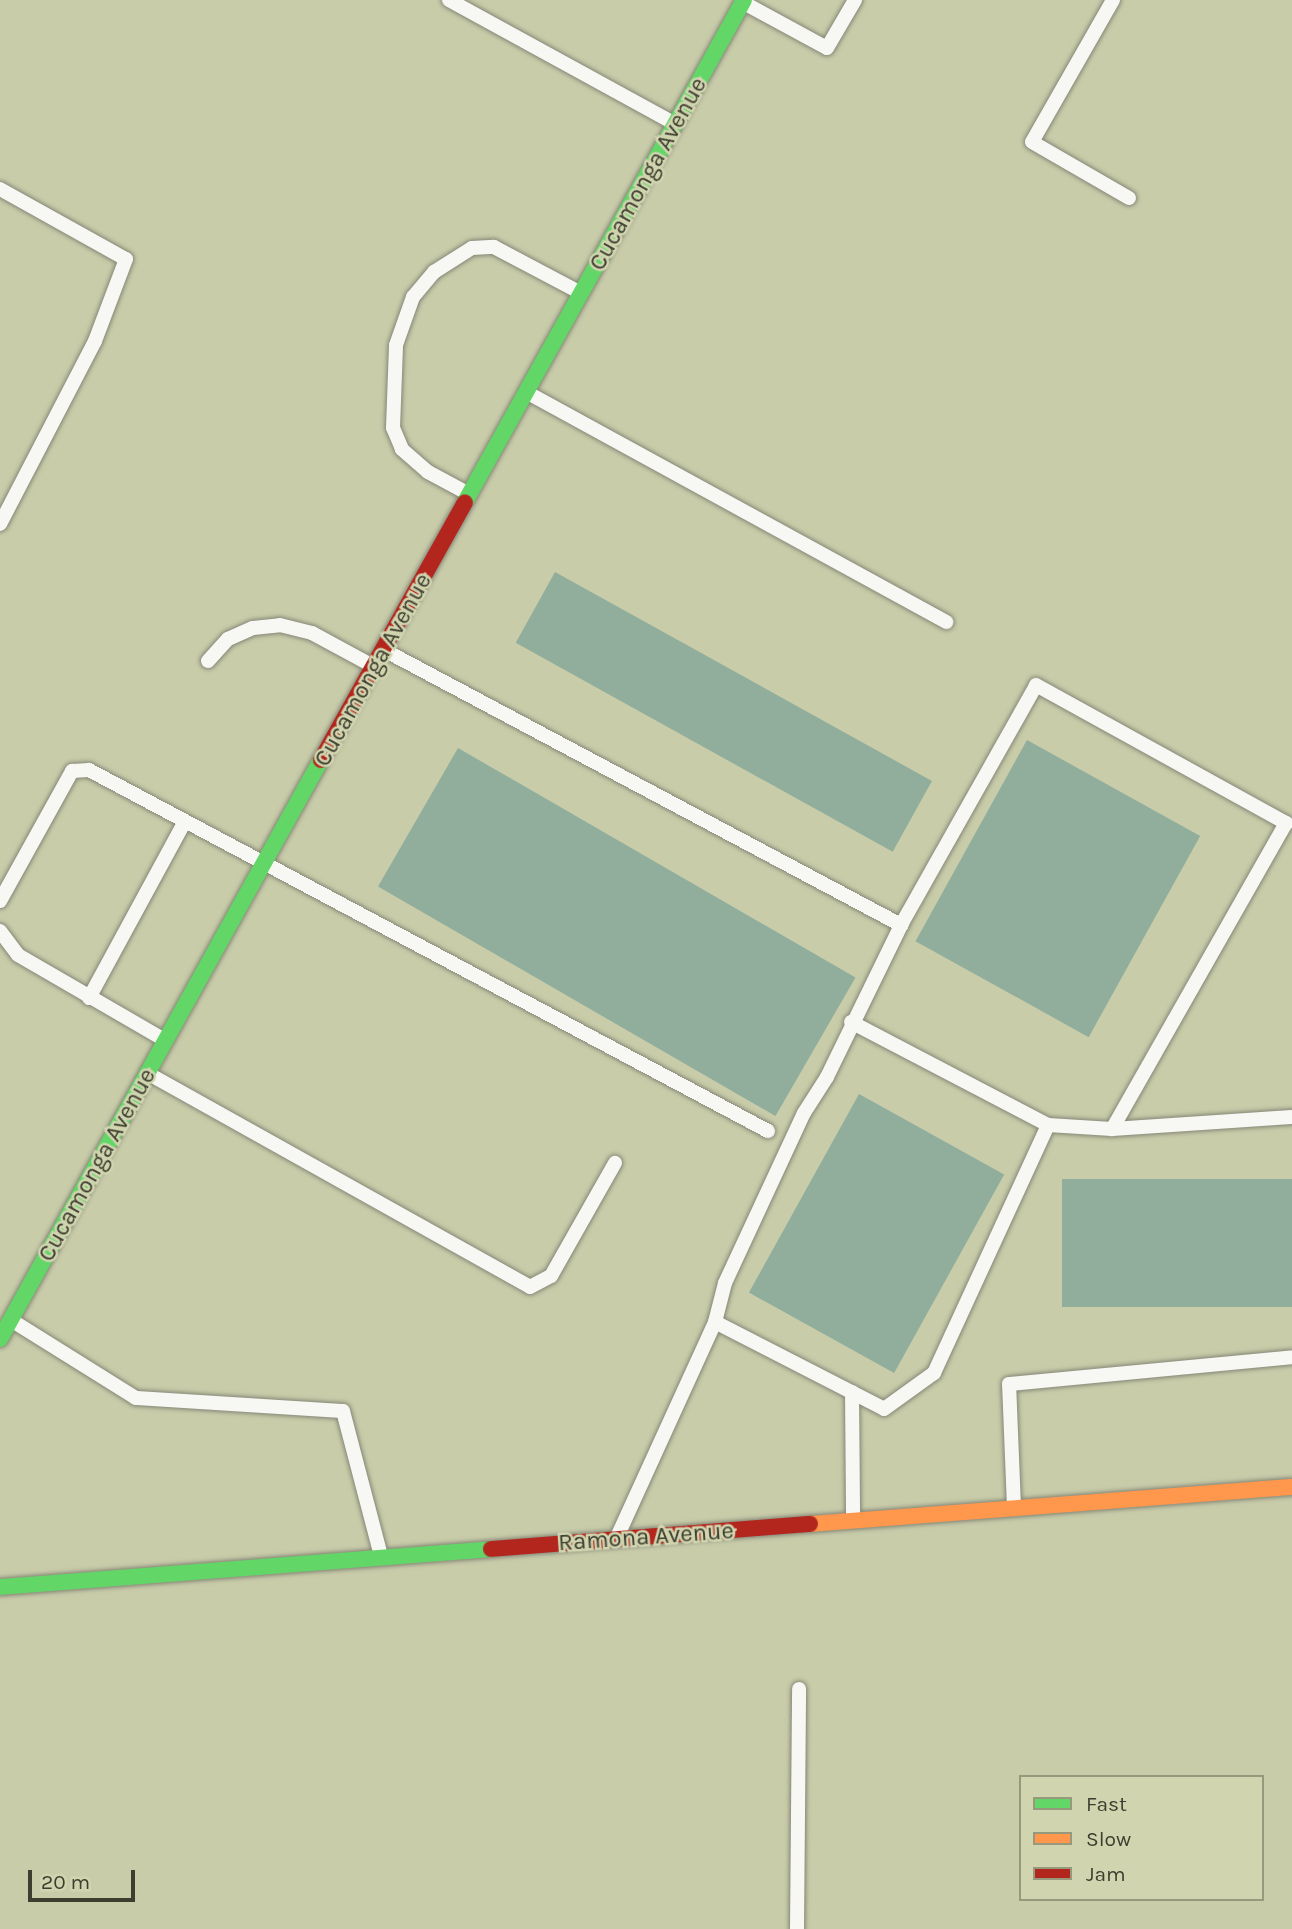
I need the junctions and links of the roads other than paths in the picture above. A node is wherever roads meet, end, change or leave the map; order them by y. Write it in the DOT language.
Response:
graph roads {
  1 [pos="449,0"];
  2 [pos="855,0"];
  3 [pos="1113,0"];
  4 [pos="743,1"];
  5 [pos="676,123"];
  6 [pos="0,189"];
  7 [pos="1129,198"];
  8 [pos="582,293"];
  9 [pos="527,392"];
  10 [pos="470,494"];
  11 [pos="0,524"];
  12 [pos="947,622"];
  13 [pos="384,650"];
  14 [pos="208,661"];
  15 [pos="374,666"];
  16 [pos="185,821"];
  17 [pos="265,864"];
  18 [pos="0,901"];
  19 [pos="901,925"];
  20 [pos="0,931"];
  21 [pos="89,999"];
  22 [pos="851,1022"];
  23 [pos="166,1041"];
  24 [pos="148,1073"];
  25 [pos="1292,1117"];
  26 [pos="1048,1125"];
  27 [pos="1112,1129"];
  28 [pos="768,1131"];
  29 [pos="615,1163"];
  30 [pos="10,1320"];
  31 [pos="715,1322"];
  32 [pos="0,1339"];
  33 [pos="1292,1357"];
  34 [pos="852,1392"];
  35 [pos="1292,1487"];
  36 [pos="1014,1508"];
  37 [pos="853,1521"];
  38 [pos="616,1539"];
  39 [pos="381,1558"];
  40 [pos="0,1587"];
  41 [pos="799,1689"];
  42 [pos="797,1929"];
  1 -- 5 [label="lane"];
  2 -- 4 [label="lane"];
  3 -- 7 [label="lane"];
  4 -- 5 [label="street, Cucamonga Avenue"];
  5 -- 8 [label="street, Cucamonga Avenue"];
  6 -- 11 [label="lane"];
  8 -- 9 [label="street, Cucamonga Avenue"];
  8 -- 10 [label="lane"];
  9 -- 10 [label="street, Cucamonga Avenue"];
  9 -- 12 [label="lane"];
  10 -- 13 [label="street, Cucamonga Avenue"];
  13 -- 15 [label="street, Cucamonga Avenue"];
  13 -- 19 [label="lane"];
  14 -- 15 [label="lane"];
  15 -- 17 [label="street, Cucamonga Avenue"];
  16 -- 17 [label="lane"];
  16 -- 18 [label="lane"];
  16 -- 21 [label="lane"];
  17 -- 23 [label="street, Cucamonga Avenue"];
  17 -- 28 [label="lane"];
  19 -- 22 [label="lane"];
  19 -- 27 [label="lane"];
  20 -- 21 [label="lane"];
  21 -- 23 [label="lane"];
  22 -- 26 [label="lane"];
  22 -- 31 [label="lane"];
  23 -- 24 [label="street, Cucamonga Avenue"];
  24 -- 29 [label="lane"];
  24 -- 30 [label="street, Cucamonga Avenue"];
  25 -- 27 [label="lane"];
  26 -- 27 [label="lane"];
  26 -- 34 [label="lane"];
  30 -- 32 [label="street, Cucamonga Avenue"];
  30 -- 39 [label="lane"];
  31 -- 34 [label="lane"];
  31 -- 38 [label="lane"];
  33 -- 36 [label="lane"];
  34 -- 37 [label="lane"];
  35 -- 36 [label="street, Ramona Avenue"];
  36 -- 37 [label="street, Ramona Avenue"];
  37 -- 38 [label="street, Ramona Avenue"];
  38 -- 39 [label="street, Ramona Avenue"];
  39 -- 40 [label="street, Ramona Avenue"];
  41 -- 42 [label="lane"];
}
